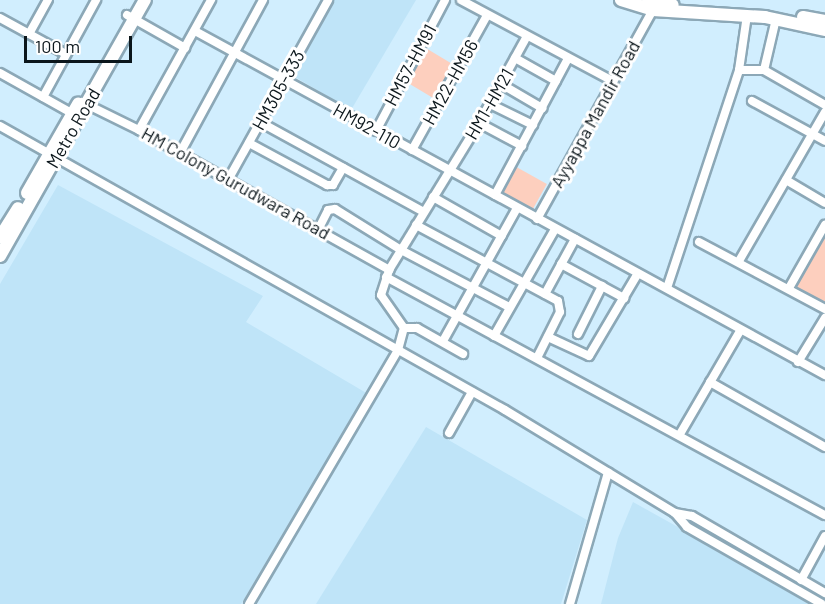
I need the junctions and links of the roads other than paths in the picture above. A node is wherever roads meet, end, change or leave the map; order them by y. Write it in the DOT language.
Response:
graph roads {
  1 [pos="48,0"];
  2 [pos="96,0"];
  3 [pos="136,0"];
  4 [pos="145,0"];
  5 [pos="211,0"];
  6 [pos="263,0"];
  7 [pos="328,0"];
  8 [pos="446,0"];
  9 [pos="460,0"];
  10 [pos="621,0"];
  11 [pos="650,5"];
  12 [pos="487,15"];
  13 [pos="747,15"];
  14 [pos="777,15"];
  15 [pos="130,17"];
  16 [pos="0,18"];
  17 [pos="825,21"];
  18 [pos="825,30"];
  19 [pos="195,31"];
  20 [pos="29,34"];
  21 [pos="527,36"];
  22 [pos="184,48"];
  23 [pos="235,53"];
  24 [pos="66,54"];
  25 [pos="515,58"];
  26 [pos="568,58"];
  27 [pos="739,70"];
  28 [pos="764,70"];
  29 [pos="0,73"];
  30 [pos="284,80"];
  31 [pos="611,80"];
  32 [pos="556,81"];
  33 [pos="501,84"];
  34 [pos="43,97"];
  35 [pos="752,101"];
  36 [pos="84,103"];
  37 [pos="490,104"];
  38 [pos="825,105"];
  39 [pos="542,108"];
  40 [pos="825,112"];
  41 [pos="73,114"];
  42 [pos="260,122"];
  43 [pos="479,123"];
  44 [pos="533,125"];
  45 [pos="0,126"];
  46 [pos="139,129"];
  47 [pos="376,131"];
  48 [pos="812,134"];
  49 [pos="825,141"];
  50 [pos="249,143"];
  51 [pos="522,146"];
  52 [pos="412,150"];
  53 [pos="180,153"];
  54 [pos="53,155"];
  55 [pos="343,168"];
  56 [pos="450,171"];
  57 [pos="228,180"];
  58 [pos="786,180"];
  59 [pos="495,195"];
  60 [pos="433,197"];
  61 [pos="825,203"];
  62 [pos="518,208"];
  63 [pos="424,212"];
  64 [pos="537,219"];
  65 [pos="416,225"];
  66 [pos="825,225"];
  67 [pos="319,228"];
  68 [pos="555,229"];
  69 [pos="502,236"];
  70 [pos="0,237"];
  71 [pos="575,239"];
  72 [pos="699,242"];
  73 [pos="401,250"];
  74 [pos="0,256"];
  75 [pos="739,261"];
  76 [pos="488,262"];
  77 [pos="561,264"];
  78 [pos="638,273"];
  79 [pos="388,274"];
  80 [pos="525,282"];
  81 [pos="602,286"];
  82 [pos="667,288"];
  83 [pos="789,288"];
  84 [pos="473,289"];
  85 [pos="545,294"];
  86 [pos="624,297"];
  87 [pos="509,307"];
  88 [pos="825,309"];
  89 [pos="456,315"];
  90 [pos="825,318"];
  91 [pos="404,328"];
  92 [pos="741,331"];
  93 [pos="578,334"];
  94 [pos="494,336"];
  95 [pos="548,337"];
  96 [pos="443,341"];
  97 [pos="398,351"];
  98 [pos="463,354"];
  99 [pos="537,358"];
  100 [pos="798,362"];
  101 [pos="825,375"];
  102 [pos="710,382"];
  103 [pos="472,392"];
  104 [pos="449,433"];
  105 [pos="681,434"];
  106 [pos="825,447"];
  107 [pos="608,472"];
  108 [pos="675,513"];
  109 [pos="825,515"];
  110 [pos="825,536"];
  111 [pos="801,580"];
  112 [pos="825,593"];
  113 [pos="249,604"];
  114 [pos="570,604"];
  115 [pos="822,604"];
  1 -- 20 [label="street"];
  2 -- 24 [label="street"];
  3 -- 15 [label="street, Metro Road"];
  4 -- 15 [label="street, Metro Road"];
  5 -- 19 [label="street"];
  6 -- 23 [label="street"];
  7 -- 30 [label="street, HM305-333"];
  8 -- 47 [label="street, HM57-HM91"];
  9 -- 12 [label="street"];
  10 -- 11 [label="street"];
  11 -- 13 [label="street"];
  11 -- 14 [label="street"];
  11 -- 31 [label="street, Ayyappa Mandir Road"];
  12 -- 21 [label="street"];
  12 -- 52 [label="street, HM22-HM56"];
  13 -- 14 [label="street"];
  13 -- 27 [label="street"];
  14 -- 17 [label="street"];
  14 -- 18 [label="street"];
  14 -- 28 [label="street"];
  15 -- 22 [label="street"];
  15 -- 36 [label="street, Metro Road"];
  16 -- 20 [label="street"];
  19 -- 22 [label="street"];
  19 -- 23 [label="street, HM92-110"];
  20 -- 24 [label="street"];
  21 -- 25 [label="street, HM1-HM21"];
  21 -- 26 [label="street"];
  22 -- 46 [label="street"];
  23 -- 30 [label="street, HM92-110"];
  23 -- 53 [label="street"];
  24 -- 34 [label="street"];
  25 -- 32 [label="street"];
  25 -- 33 [label="street, HM1-HM21"];
  26 -- 31 [label="street"];
  26 -- 32 [label="street"];
  27 -- 28 [label="street"];
  27 -- 82 [label="street"];
  28 -- 38 [label="street"];
  29 -- 34 [label="street"];
  30 -- 42 [label="street, HM305-333"];
  30 -- 47 [label="street, HM92-110"];
  31 -- 64 [label="street, Ayyappa Mandir Road"];
  32 -- 39 [label="street"];
  33 -- 37 [label="street, HM1-HM21"];
  33 -- 39 [label="street"];
  34 -- 41 [label="street"];
  35 -- 48 [label="street"];
  36 -- 41 [label="street, Metro Road"];
  36 -- 46 [label="street, HM Colony Gurudwara Road"];
  36 -- 54 [label="street, Metro Road"];
  37 -- 43 [label="street, HM1-HM21"];
  37 -- 44 [label="street"];
  39 -- 44 [label="street"];
  40 -- 48 [label="street"];
  41 -- 54 [label="street, Metro Road"];
  42 -- 50 [label="street, HM305-333"];
  42 -- 55 [label="street"];
  43 -- 51 [label="street"];
  43 -- 56 [label="street, HM1-HM21"];
  44 -- 51 [label="street"];
  45 -- 54 [label="street"];
  46 -- 53 [label="street, HM Colony Gurudwara Road"];
  47 -- 52 [label="street, HM92-110"];
  48 -- 49 [label="street"];
  48 -- 58 [label="street"];
  50 -- 55 [label="street"];
  50 -- 57 [label="street, HM305-333"];
  51 -- 59 [label="street"];
  52 -- 56 [label="street, HM92-110"];
  53 -- 57 [label="street, HM Colony Gurudwara Road"];
  54 -- 70 [label="street, Metro Road"];
  54 -- 74 [label="street, Metro Road"];
  54 -- 97 [label="street"];
  55 -- 63 [label="street"];
  56 -- 59 [label="street, HM92-110"];
  56 -- 60 [label="street, HM1-HM21"];
  57 -- 67 [label="street, HM Colony Gurudwara Road"];
  58 -- 61 [label="street"];
  58 -- 75 [label="street"];
  59 -- 62 [label="street, HM92-110"];
  60 -- 63 [label="street, HM1-HM21"];
  60 -- 69 [label="street"];
  62 -- 64 [label="street, HM92-110"];
  62 -- 69 [label="street"];
  63 -- 65 [label="street, HM1-HM21"];
  64 -- 68 [label="street, HM92-110"];
  65 -- 73 [label="street, HM1-HM21"];
  65 -- 76 [label="street"];
  66 -- 83 [label="street"];
  67 -- 73 [label="street"];
  67 -- 79 [label="street, HM Colony Gurudwara Road"];
  68 -- 71 [label="street, HM92-110"];
  68 -- 80 [label="street"];
  69 -- 76 [label="street"];
  71 -- 77 [label="street"];
  71 -- 78 [label="street, HM92-110"];
  72 -- 75 [label="street"];
  73 -- 79 [label="street, HM1-HM21"];
  73 -- 84 [label="street"];
  75 -- 83 [label="street"];
  76 -- 80 [label="street"];
  76 -- 84 [label="street"];
  77 -- 81 [label="street"];
  77 -- 85 [label="street"];
  78 -- 82 [label="street, HM92-110"];
  78 -- 86 [label="street"];
  79 -- 89 [label="street, HM Colony Gurudwara Road"];
  79 -- 91 [label="street"];
  80 -- 85 [label="street"];
  80 -- 87 [label="street"];
  81 -- 86 [label="street"];
  81 -- 93 [label="street"];
  82 -- 92 [label="street, HM92-110"];
  83 -- 88 [label="street"];
  84 -- 87 [label="street"];
  84 -- 89 [label="street"];
  85 -- 95 [label="street"];
  86 -- 95 [label="street"];
  87 -- 94 [label="street"];
  89 -- 94 [label="street, HM Colony Gurudwara Road"];
  89 -- 96 [label="street"];
  90 -- 100 [label="street"];
  91 -- 96 [label="street"];
  91 -- 97 [label="street"];
  92 -- 100 [label="street, HM92-110"];
  92 -- 102 [label="street"];
  94 -- 99 [label="street, HM Colony Gurudwara Road"];
  95 -- 99 [label="street"];
  96 -- 98 [label="street"];
  97 -- 103 [label="street"];
  97 -- 113 [label="street"];
  99 -- 105 [label="street, HM Colony Gurudwara Road"];
  100 -- 101 [label="street, HM92-110"];
  102 -- 105 [label="street"];
  102 -- 106 [label="street"];
  103 -- 104 [label="street"];
  103 -- 107 [label="street"];
  105 -- 109 [label="street, HM Colony Gurudwara Road"];
  107 -- 108 [label="street"];
  107 -- 114 [label="street"];
  108 -- 111 [label="street"];
  108 -- 115 [label="street"];
  110 -- 111 [label="street"];
  111 -- 112 [label="street"];
}
